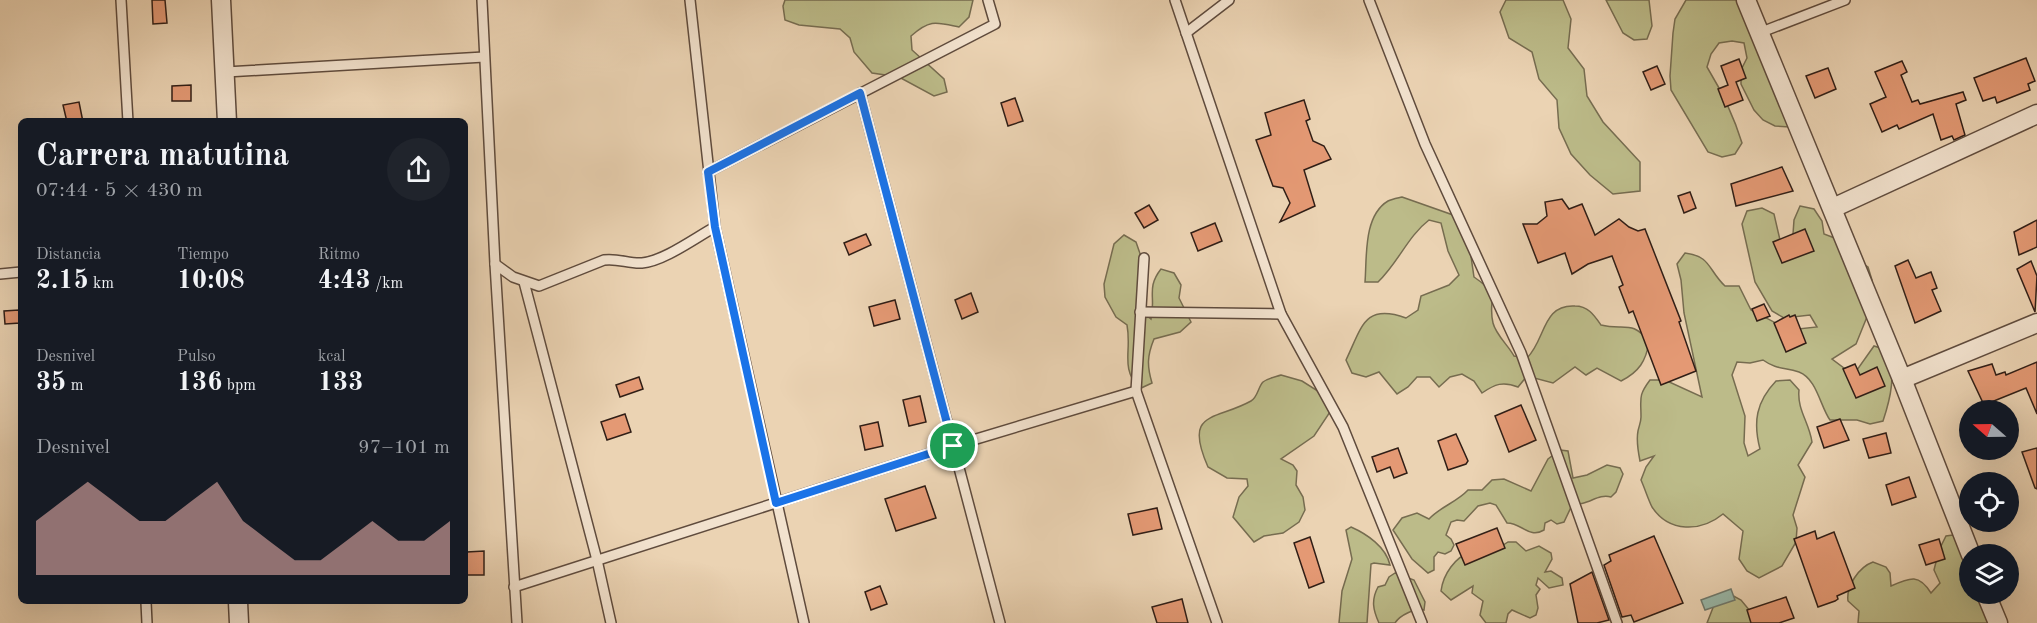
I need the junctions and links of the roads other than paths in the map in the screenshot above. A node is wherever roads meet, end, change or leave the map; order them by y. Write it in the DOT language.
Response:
graph roads {
  1 [pos="121,0"];
  2 [pos="220,0"];
  3 [pos="482,0"];
  4 [pos="690,0"];
  5 [pos="988,0"];
  6 [pos="1175,0"];
  7 [pos="1229,0"];
  8 [pos="1369,0"];
  9 [pos="1746,0"];
  10 [pos="1845,0"];
  11 [pos="1186,33"];
  12 [pos="1759,33"];
  13 [pos="484,57"];
  14 [pos="226,72"];
  15 [pos="860,93"];
  16 [pos="2037,114"];
  17 [pos="128,118"];
  18 [pos="227,118"];
  19 [pos="708,172"];
  20 [pos="1833,208"];
  21 [pos="715,227"];
  22 [pos="1144,258"];
  23 [pos="495,264"];
  24 [pos="18,272"];
  25 [pos="0,273"];
  26 [pos="524,282"];
  27 [pos="1140,312"];
  28 [pos="1281,314"];
  29 [pos="2037,323"];
  30 [pos="1902,379"];
  31 [pos="1136,391"];
  32 [pos="953,446"];
  33 [pos="776,503"];
  34 [pos="1967,544"];
  35 [pos="597,560"];
  36 [pos="514,587"];
  37 [pos="146,604"];
  38 [pos="238,604"];
  39 [pos="1990,604"];
  40 [pos="147,623"];
  41 [pos="238,623"];
  42 [pos="517,623"];
  43 [pos="611,623"];
  44 [pos="804,623"];
  45 [pos="1000,623"];
  46 [pos="1216,623"];
  47 [pos="1422,623"];
  48 [pos="1617,623"];
  49 [pos="1998,623"];
  1 -- 17 [label="lane"];
  2 -- 14 [label="street"];
  3 -- 13 [label="lane"];
  4 -- 19 [label="lane"];
  5 -- 15 [label="lane"];
  6 -- 11 [label="lane"];
  7 -- 11 [label="lane"];
  8 -- 48 [label="lane"];
  9 -- 12 [label="street"];
  10 -- 12 [label="lane"];
  11 -- 28 [label="lane"];
  12 -- 20 [label="street"];
  13 -- 14 [label="lane"];
  13 -- 23 [label="lane"];
  14 -- 18 [label="street"];
  15 -- 19 [label="lane"];
  15 -- 32 [label="lane"];
  16 -- 20 [label="street"];
  19 -- 21 [label="lane"];
  20 -- 30 [label="street"];
  21 -- 26 [label="lane"];
  21 -- 33 [label="lane"];
  22 -- 27 [label="lane"];
  23 -- 26 [label="lane"];
  23 -- 36 [label="lane"];
  24 -- 25 [label="lane"];
  26 -- 35 [label="lane"];
  27 -- 28 [label="lane"];
  27 -- 31 [label="lane"];
  28 -- 47 [label="lane"];
  29 -- 30 [label="street"];
  30 -- 34 [label="street"];
  31 -- 32 [label="lane"];
  31 -- 46 [label="lane"];
  32 -- 33 [label="lane"];
  32 -- 45 [label="lane"];
  33 -- 35 [label="lane"];
  33 -- 44 [label="lane"];
  35 -- 36 [label="lane"];
  35 -- 43 [label="lane"];
  36 -- 42 [label="lane"];
  37 -- 40 [label="lane"];
  38 -- 41 [label="street"];
  39 -- 49 [label="street"];
}
